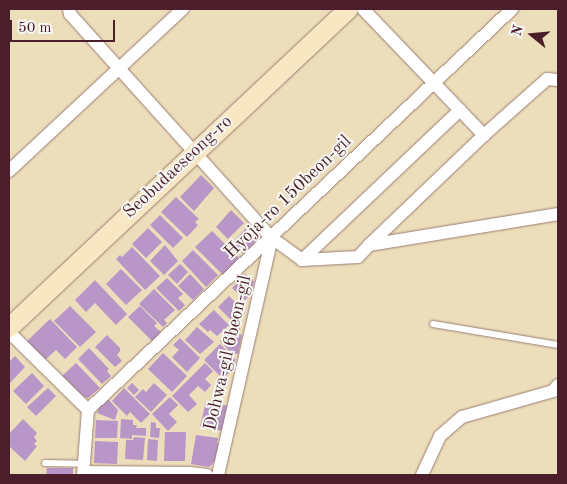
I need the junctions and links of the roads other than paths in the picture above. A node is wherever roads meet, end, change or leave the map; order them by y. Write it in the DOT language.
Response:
graph roads {
  1 [pos="69,9"];
  2 [pos="183,9"];
  3 [pos="348,9"];
  4 [pos="363,9"];
  5 [pos="512,9"];
  6 [pos="119,68"];
  7 [pos="558,80"];
  8 [pos="433,82"];
  9 [pos="460,110"];
  10 [pos="484,135"];
  11 [pos="194,152"];
  12 [pos="9,171"];
  13 [pos="558,214"];
  14 [pos="272,238"];
  15 [pos="369,245"];
  16 [pos="302,260"];
  17 [pos="433,324"];
  18 [pos="9,327"];
  19 [pos="9,332"];
  20 [pos="558,344"];
  21 [pos="558,385"];
  22 [pos="88,410"];
  23 [pos="45,463"];
  24 [pos="84,470"];
  25 [pos="207,475"];
  26 [pos="218,475"];
  27 [pos="422,475"];
  1 -- 6 [label="street"];
  2 -- 6 [label="street"];
  3 -- 11 [label="street, Seobudaeseong-ro"];
  4 -- 8 [label="street"];
  5 -- 8 [label="street, Hyoja-ro 150beon-gil"];
  6 -- 11 [label="street"];
  6 -- 12 [label="street"];
  7 -- 10 [label="street"];
  8 -- 9 [label="street"];
  8 -- 14 [label="street, Hyoja-ro 150beon-gil"];
  9 -- 10 [label="street"];
  9 -- 16 [label="street"];
  10 -- 15 [label="street"];
  11 -- 14 [label="street"];
  11 -- 18 [label="street, Seobudaeseong-ro"];
  13 -- 15 [label="street"];
  14 -- 16 [label="street"];
  14 -- 22 [label="street, Hyoja-ro 150beon-gil"];
  14 -- 26 [label="street, Dohwa-gil 6beon-gil"];
  15 -- 16 [label="street"];
  17 -- 20 [label="lane"];
  19 -- 22 [label="street"];
  21 -- 27 [label="street"];
  22 -- 24 [label="street"];
  23 -- 24 [label="lane"];
  24 -- 25 [label="street"];
}
